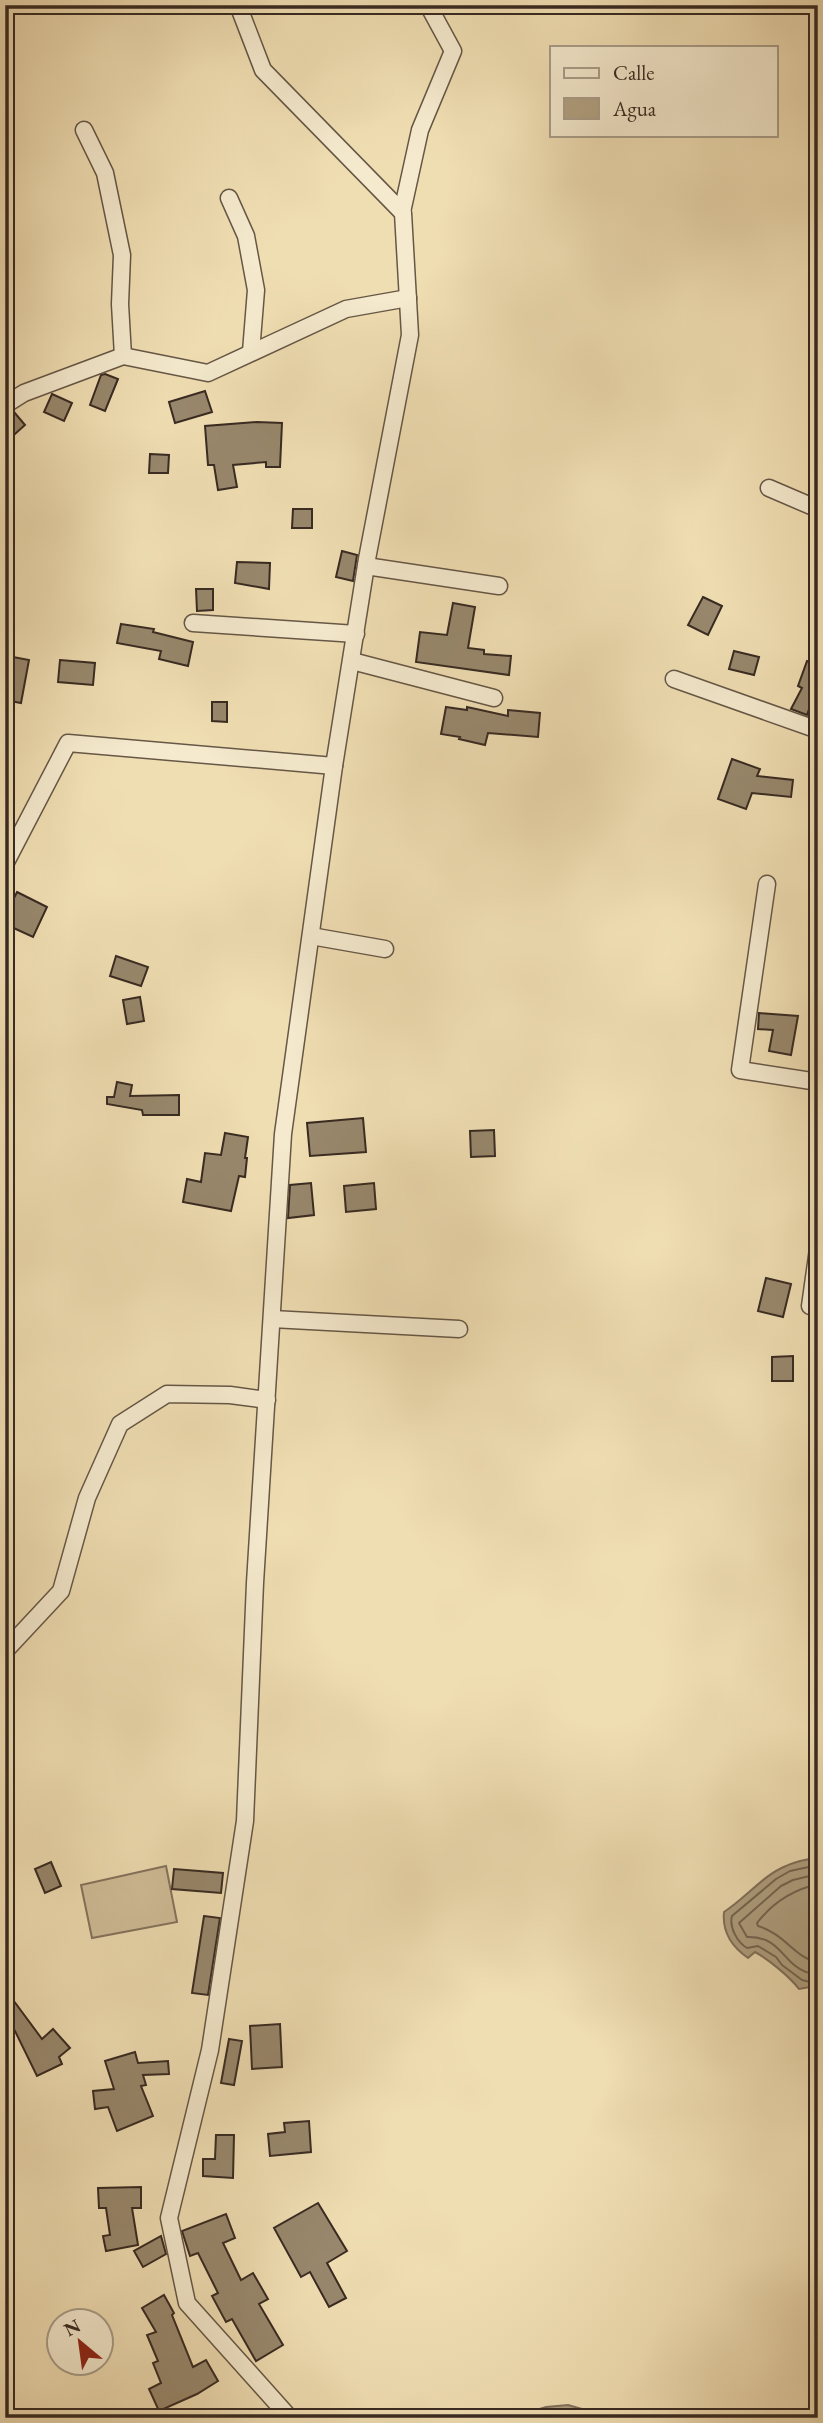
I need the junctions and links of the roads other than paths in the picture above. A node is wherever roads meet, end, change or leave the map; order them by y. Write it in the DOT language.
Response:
graph roads {
  1 [pos="238,5"];
  2 [pos="428,5"];
  3 [pos="84,130"];
  4 [pos="229,198"];
  5 [pos="402,212"];
  6 [pos="408,298"];
  7 [pos="251,352"];
  8 [pos="123,356"];
  9 [pos="5,405"];
  10 [pos="769,488"];
  11 [pos="818,509"];
  12 [pos="366,566"];
  13 [pos="499,586"];
  14 [pos="193,623"];
  15 [pos="356,634"];
  16 [pos="352,661"];
  17 [pos="674,679"];
  18 [pos="494,698"];
  19 [pos="818,730"];
  20 [pos="334,766"];
  21 [pos="5,864"];
  22 [pos="767,884"];
  23 [pos="311,936"];
  24 [pos="385,949"];
  25 [pos="818,1082"];
  26 [pos="818,1249"];
  27 [pos="810,1307"];
  28 [pos="272,1319"];
  29 [pos="459,1329"];
  30 [pos="267,1400"];
  31 [pos="5,1651"];
  32 [pos="290,2418"];
  1 -- 5 [label="street"];
  2 -- 5 [label="street"];
  3 -- 8 [label="street"];
  4 -- 7 [label="street"];
  5 -- 6 [label="street"];
  6 -- 7 [label="street"];
  6 -- 12 [label="street"];
  7 -- 8 [label="street"];
  8 -- 9 [label="street"];
  10 -- 11 [label="street"];
  12 -- 13 [label="street"];
  12 -- 15 [label="street"];
  14 -- 15 [label="street"];
  15 -- 16 [label="street"];
  16 -- 18 [label="street"];
  16 -- 20 [label="street"];
  17 -- 19 [label="street"];
  20 -- 21 [label="street"];
  20 -- 23 [label="street"];
  22 -- 25 [label="street"];
  23 -- 24 [label="street"];
  23 -- 28 [label="street"];
  26 -- 27 [label="street"];
  28 -- 29 [label="street"];
  28 -- 30 [label="street"];
  30 -- 31 [label="street"];
  30 -- 32 [label="street"];
}
